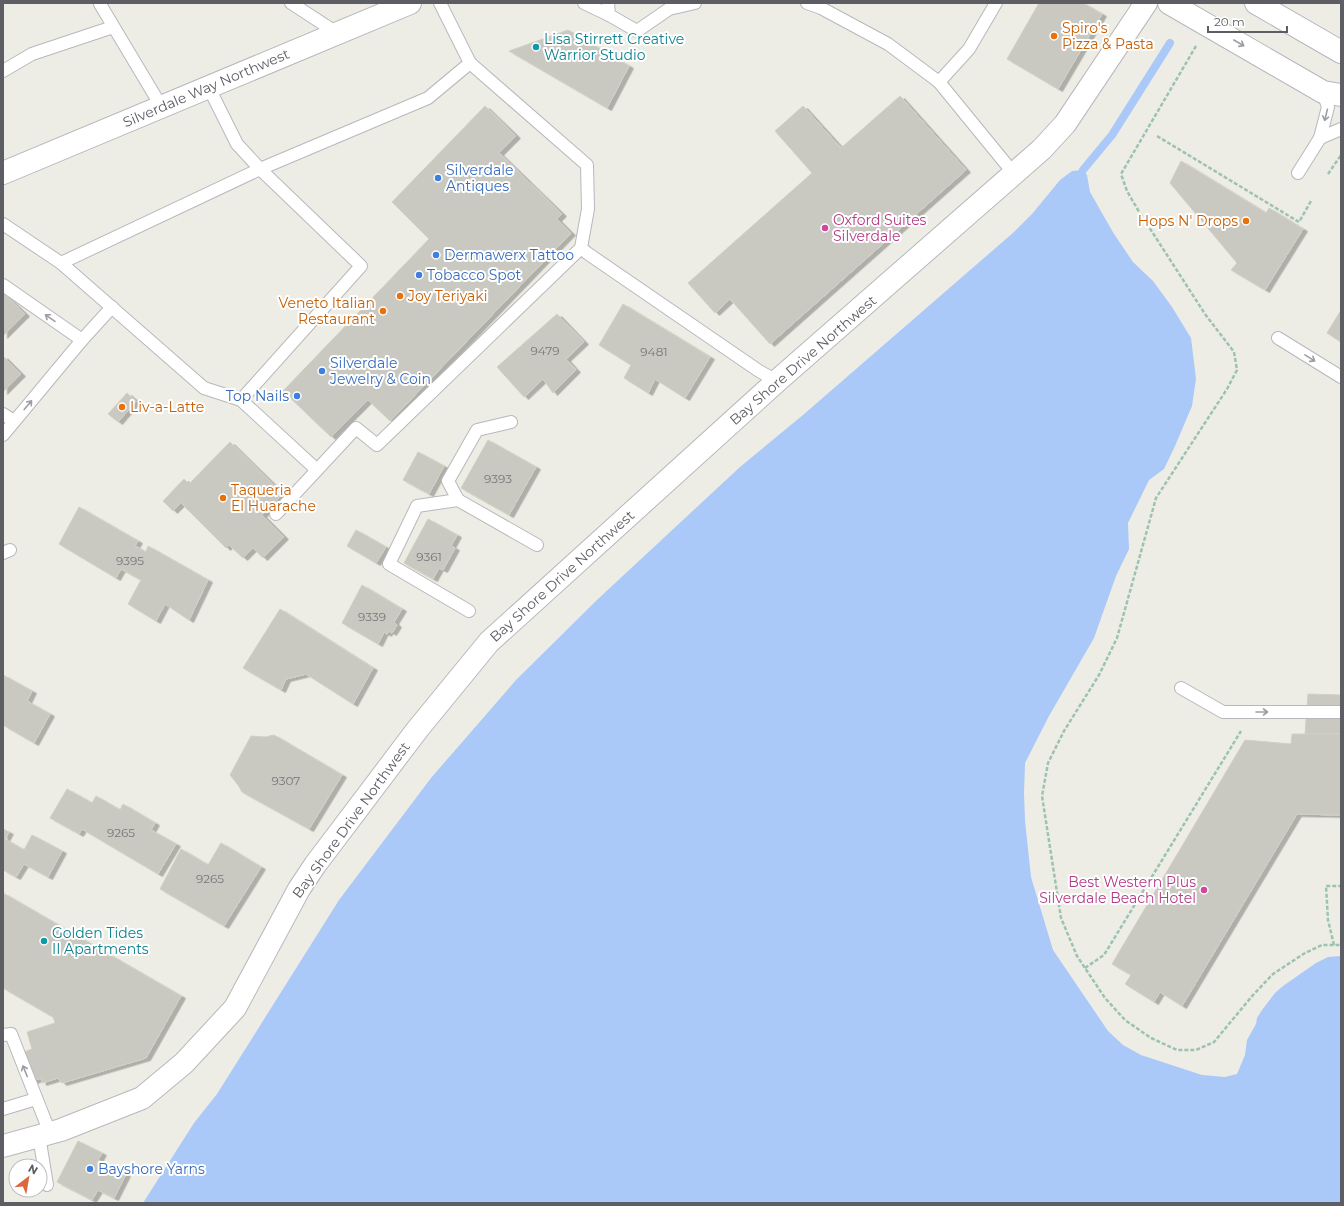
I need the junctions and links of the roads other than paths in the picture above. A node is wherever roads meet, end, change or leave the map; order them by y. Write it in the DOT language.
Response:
graph roads {
  1 [pos="101,3"];
  2 [pos="291,3"];
  3 [pos="410,3"];
  4 [pos="440,3"];
  5 [pos="584,3"];
  6 [pos="695,3"];
  7 [pos="807,3"];
  8 [pos="996,3"];
  9 [pos="1146,3"];
  10 [pos="1169,3"];
  11 [pos="1256,3"];
  12 [pos="609,9"];
  13 [pos="113,27"];
  14 [pos="337,33"];
  15 [pos="1341,52"];
  16 [pos="470,63"];
  17 [pos="3,72"];
  18 [pos="939,82"];
  19 [pos="209,88"];
  20 [pos="1332,94"];
  21 [pos="161,106"];
  22 [pos="1341,129"];
  23 [pos="1320,138"];
  24 [pos="260,168"];
  25 [pos="3,173"];
  26 [pos="1298,173"];
  27 [pos="1015,175"];
  28 [pos="3,224"];
  29 [pos="581,248"];
  30 [pos="61,263"];
  31 [pos="3,285"];
  32 [pos="112,307"];
  33 [pos="1278,338"];
  34 [pos="82,340"];
  35 [pos="1341,378"];
  36 [pos="777,382"];
  37 [pos="241,400"];
  38 [pos="3,414"];
  39 [pos="14,421"];
  40 [pos="511,422"];
  41 [pos="3,435"];
  42 [pos="316,470"];
  43 [pos="458,500"];
  44 [pos="276,514"];
  45 [pos="537,545"];
  46 [pos="469,611"];
  47 [pos="1181,688"];
  48 [pos="1341,712"];
  49 [pos="3,1035"];
  50 [pos="36,1099"];
  51 [pos="3,1109"];
  52 [pos="44,1135"];
  53 [pos="3,1146"];
  54 [pos="45,1158"];
  1 -- 13 [label="lane"];
  2 -- 14 [label="lane"];
  3 -- 14 [label="street, Silverdale Way Northwest"];
  4 -- 16 [label="lane"];
  5 -- 12 [label="lane"];
  6 -- 12 [label="lane"];
  7 -- 18 [label="lane"];
  8 -- 18 [label="lane"];
  9 -- 27 [label="street, Bay Shore Drive Northwest"];
  10 -- 20 [label="street, one-way"];
  11 -- 15 [label="street"];
  13 -- 17 [label="lane"];
  13 -- 21 [label="lane"];
  14 -- 19 [label="street, Silverdale Way Northwest"];
  16 -- 24 [label="lane"];
  16 -- 29 [label="lane"];
  18 -- 27 [label="lane"];
  19 -- 21 [label="street, Silverdale Way Northwest"];
  19 -- 24 [label="lane"];
  20 -- 23 [label="lane, one-way"];
  21 -- 25 [label="street, Silverdale Way Northwest"];
  22 -- 23 [label="lane"];
  23 -- 26 [label="lane"];
  24 -- 30 [label="lane"];
  24 -- 37 [label="lane"];
  27 -- 36 [label="street, Bay Shore Drive Northwest"];
  28 -- 30 [label="lane"];
  29 -- 36 [label="lane"];
  29 -- 42 [label="lane"];
  30 -- 32 [label="lane"];
  34 -- 31 [label="lane, one-way"];
  32 -- 34 [label="lane"];
  32 -- 37 [label="lane"];
  33 -- 35 [label="lane, one-way"];
  39 -- 34 [label="lane, one-way"];
  36 -- 52 [label="street, Bay Shore Drive Northwest"];
  37 -- 42 [label="lane"];
  38 -- 39 [label="lane"];
  39 -- 41 [label="lane"];
  40 -- 43 [label="lane"];
  42 -- 44 [label="lane"];
  43 -- 45 [label="lane"];
  43 -- 46 [label="lane"];
  47 -- 48 [label="lane, one-way"];
  50 -- 49 [label="lane, one-way"];
  50 -- 51 [label="lane"];
  50 -- 52 [label="lane"];
  52 -- 53 [label="street, Bay Shore Drive Northwest"];
  52 -- 54 [label="lane"];
}
